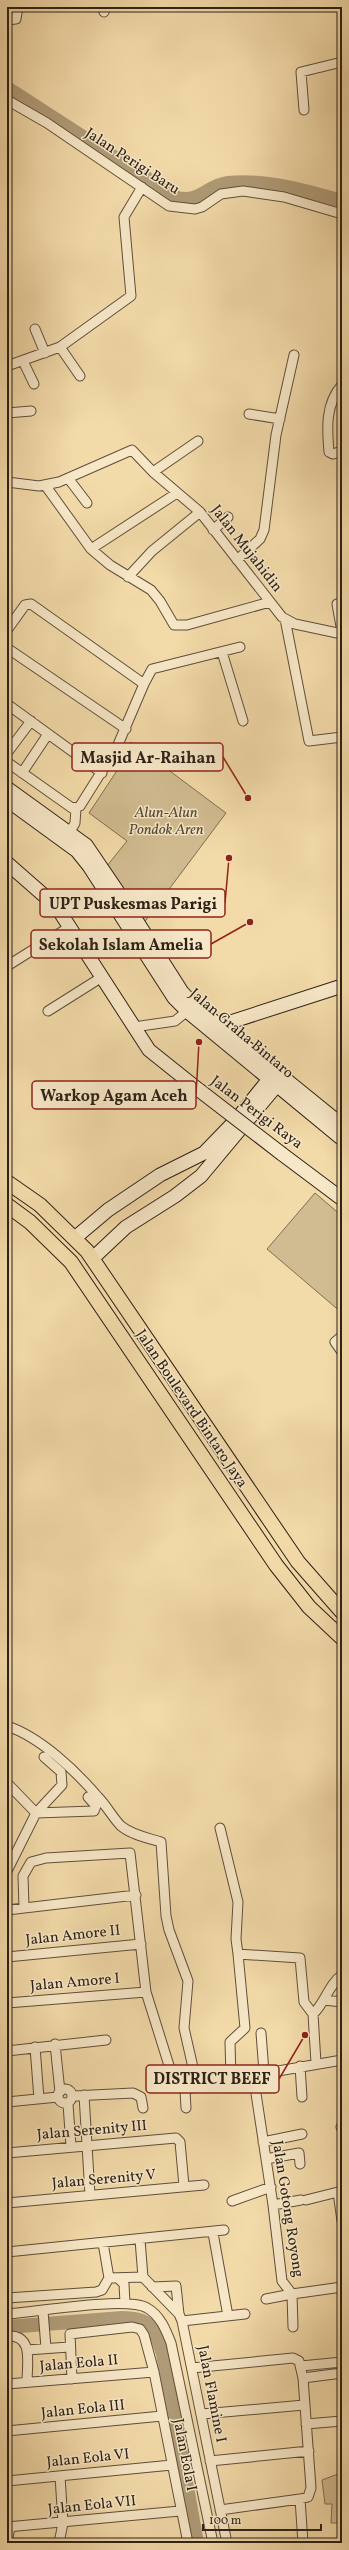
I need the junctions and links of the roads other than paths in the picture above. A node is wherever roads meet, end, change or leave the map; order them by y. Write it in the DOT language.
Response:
graph roads {
  1 [pos="18,7"];
  2 [pos="7,20"];
  3 [pos="342,62"];
  4 [pos="7,100"];
  5 [pos="304,110"];
  6 [pos="142,187"];
  7 [pos="342,214"];
  8 [pos="36,329"];
  9 [pos="60,347"];
  10 [pos="45,353"];
  11 [pos="294,355"];
  12 [pos="23,360"];
  13 [pos="7,366"];
  14 [pos="80,376"];
  15 [pos="34,384"];
  16 [pos="342,385"];
  17 [pos="31,411"];
  18 [pos="7,413"];
  19 [pos="249,414"];
  20 [pos="280,419"];
  21 [pos="198,440"];
  22 [pos="342,451"];
  23 [pos="153,472"];
  24 [pos="68,478"];
  25 [pos="7,482"];
  26 [pos="45,485"];
  27 [pos="177,493"];
  28 [pos="87,503"];
  29 [pos="200,512"];
  30 [pos="228,517"];
  31 [pos="213,530"];
  32 [pos="91,549"];
  33 [pos="237,560"];
  34 [pos="128,578"];
  35 [pos="270,602"];
  36 [pos="337,604"];
  37 [pos="285,619"];
  38 [pos="7,630"];
  39 [pos="342,633"];
  40 [pos="240,647"];
  41 [pos="7,648"];
  42 [pos="222,652"];
  43 [pos="144,684"];
  44 [pos="7,704"];
  45 [pos="30,721"];
  46 [pos="243,721"];
  47 [pos="126,729"];
  48 [pos="48,734"];
  49 [pos="342,737"];
  50 [pos="7,753"];
  51 [pos="9,767"];
  52 [pos="22,773"];
  53 [pos="102,773"];
  54 [pos="7,788"];
  55 [pos="7,800"];
  56 [pos="76,808"];
  57 [pos="70,832"];
  58 [pos="7,863"];
  59 [pos="71,926"];
  60 [pos="138,933"];
  61 [pos="7,966"];
  62 [pos="102,977"];
  63 [pos="342,986"];
  64 [pos="191,1008"];
  65 [pos="48,1011"];
  66 [pos="134,1027"];
  67 [pos="213,1027"];
  68 [pos="277,1078"];
  69 [pos="342,1125"];
  70 [pos="342,1139"];
  71 [pos="7,1182"];
  72 [pos="342,1199"];
  73 [pos="7,1205"];
  74 [pos="76,1237"];
  75 [pos="93,1258"];
  76 [pos="342,1336"];
  77 [pos="342,1352"];
  78 [pos="342,1612"];
  79 [pos="342,1638"];
  80 [pos="7,1726"];
  81 [pos="44,1757"];
  82 [pos="8,1784"];
  83 [pos="88,1797"];
  84 [pos="36,1813"];
  85 [pos="220,1828"];
  86 [pos="7,1871"];
  87 [pos="136,1895"];
  88 [pos="24,1908"];
  89 [pos="7,1910"];
  90 [pos="141,1944"];
  91 [pos="238,1954"];
  92 [pos="7,1957"];
  93 [pos="342,1975"];
  94 [pos="146,1992"];
  95 [pos="324,2000"];
  96 [pos="342,2002"];
  97 [pos="7,2003"];
  98 [pos="312,2014"];
  99 [pos="261,2033"];
  100 [pos="106,2040"];
  101 [pos="55,2044"];
  102 [pos="35,2047"];
  103 [pos="7,2050"];
  104 [pos="342,2060"];
  105 [pos="316,2064"];
  106 [pos="300,2066"];
  107 [pos="264,2072"];
  108 [pos="172,2074"];
  109 [pos="254,2074"];
  110 [pos="231,2078"];
  111 [pos="197,2085"];
  112 [pos="59,2094"];
  113 [pos="84,2095"];
  114 [pos="73,2096"];
  115 [pos="302,2097"];
  116 [pos="39,2099"];
  117 [pos="7,2102"];
  118 [pos="68,2104"];
  119 [pos="143,2108"];
  120 [pos="186,2108"];
  121 [pos="302,2134"];
  122 [pos="263,2142"];
  123 [pos="88,2145"];
  124 [pos="71,2146"];
  125 [pos="7,2153"];
  126 [pos="266,2159"];
  127 [pos="300,2164"];
  128 [pos="204,2184"];
  129 [pos="184,2186"];
  130 [pos="271,2187"];
  131 [pos="340,2192"];
  132 [pos="90,2195"];
  133 [pos="232,2201"];
  134 [pos="7,2203"];
  135 [pos="273,2205"];
  136 [pos="342,2221"];
  137 [pos="224,2230"];
  138 [pos="213,2233"];
  139 [pos="140,2240"];
  140 [pos="102,2243"];
  141 [pos="7,2252"];
  142 [pos="143,2277"];
  143 [pos="121,2279"];
  144 [pos="342,2287"];
  145 [pos="152,2288"];
  146 [pos="292,2294"];
  147 [pos="7,2298"];
  148 [pos="266,2299"];
  149 [pos="125,2302"];
  150 [pos="7,2314"];
  151 [pos="43,2314"];
  152 [pos="245,2314"];
  153 [pos="228,2316"];
  154 [pos="181,2317"];
  155 [pos="293,2327"];
  156 [pos="7,2336"];
  157 [pos="69,2347"];
  158 [pos="46,2348"];
  159 [pos="27,2350"];
  160 [pos="342,2362"];
  161 [pos="299,2363"];
  162 [pos="192,2368"];
  163 [pos="154,2372"];
  164 [pos="342,2373"];
  165 [pos="303,2378"];
  166 [pos="72,2379"];
  167 [pos="27,2382"];
  168 [pos="7,2384"];
  169 [pos="304,2404"];
  170 [pos="202,2414"];
  171 [pos="162,2416"];
  172 [pos="342,2420"];
  173 [pos="306,2424"];
  174 [pos="7,2432"];
  175 [pos="309,2451"];
  176 [pos="210,2461"];
  177 [pos="172,2465"];
  178 [pos="60,2476"];
  179 [pos="7,2481"];
  180 [pos="300,2500"];
  181 [pos="220,2510"];
  182 [pos="180,2511"];
  183 [pos="63,2523"];
  184 [pos="8,2527"];
  185 [pos="7,2543"];
  186 [pos="59,2543"];
  187 [pos="188,2543"];
  188 [pos="213,2543"];
  189 [pos="227,2543"];
  190 [pos="303,2543"];
  1 -- 2 [label="street"];
  3 -- 5 [label="street"];
  4 -- 6 [label="street, Jalan Perigi Baru"];
  6 -- 7 [label="street, Jalan Perigi Baru"];
  6 -- 9 [label="street"];
  8 -- 10 [label="street"];
  9 -- 10 [label="street"];
  9 -- 14 [label="street"];
  10 -- 12 [label="street"];
  11 -- 20 [label="street"];
  12 -- 13 [label="street"];
  12 -- 15 [label="street"];
  16 -- 22 [label="street"];
  17 -- 18 [label="street"];
  19 -- 20 [label="street"];
  20 -- 33 [label="street"];
  21 -- 23 [label="street"];
  23 -- 24 [label="street, Jalan Mujahidin"];
  23 -- 27 [label="street, Jalan Mujahidin"];
  24 -- 26 [label="street, Jalan Mujahidin"];
  24 -- 28 [label="street"];
  25 -- 26 [label="street, Jalan Mujahidin"];
  26 -- 32 [label="street"];
  27 -- 29 [label="street, Jalan Mujahidin"];
  27 -- 32 [label="street"];
  29 -- 31 [label="street, Jalan Mujahidin"];
  29 -- 34 [label="street"];
  30 -- 31 [label="street"];
  31 -- 33 [label="street, Jalan Mujahidin"];
  32 -- 34 [label="street"];
  33 -- 35 [label="street, Jalan Mujahidin"];
  34 -- 35 [label="street"];
  35 -- 37 [label="street, Jalan Mujahidin"];
  36 -- 39 [label="street"];
  37 -- 39 [label="street"];
  37 -- 49 [label="street"];
  38 -- 43 [label="street"];
  40 -- 42 [label="street"];
  41 -- 47 [label="street"];
  42 -- 43 [label="street"];
  42 -- 46 [label="street"];
  43 -- 47 [label="street"];
  44 -- 45 [label="street"];
  45 -- 48 [label="street"];
  45 -- 50 [label="street"];
  47 -- 53 [label="street"];
  48 -- 52 [label="street"];
  48 -- 53 [label="street"];
  51 -- 52 [label="street"];
  52 -- 56 [label="street"];
  53 -- 56 [label="street"];
  54 -- 57 [label="street, Jalan Graha Bintaro"];
  55 -- 60 [label="street, Jalan Graha Bintaro"];
  56 -- 57 [label="street"];
  57 -- 60 [label="street, Jalan Graha Bintaro"];
  58 -- 59 [label="street, Jalan Perigi Raya"];
  59 -- 61 [label="street"];
  59 -- 62 [label="street, Jalan Perigi Raya"];
  60 -- 64 [label="street, Jalan Graha Bintaro"];
  62 -- 65 [label="street"];
  62 -- 66 [label="street, Jalan Perigi Raya"];
  63 -- 67 [label="street"];
  64 -- 66 [label="street"];
  64 -- 67 [label="street, Jalan Graha Bintaro"];
  66 -- 72 [label="street, Jalan Perigi Raya, bridge"];
  67 -- 68 [label="street, Jalan Graha Bintaro"];
  68 -- 69 [label="street, Jalan Graha Bintaro"];
  68 -- 70 [label="street, Jalan Graha Bintaro"];
  68 -- 74 [label="street"];
  68 -- 75 [label="street"];
  71 -- 74 [label="main road, Jalan Boulevard Bintaro Jaya"];
  73 -- 79 [label="main road, Jalan Boulevard Bintaro Jaya"];
  74 -- 75 [label="main road, Jalan Boulevard Bintaro Jaya"];
  75 -- 78 [label="main road, Jalan Boulevard Bintaro Jaya"];
  76 -- 77 [label="street"];
  80 -- 111 [label="street"];
  81 -- 84 [label="street"];
  82 -- 84 [label="street"];
  83 -- 84 [label="street"];
  84 -- 86 [label="street"];
  85 -- 91 [label="street"];
  87 -- 88 [label="street"];
  87 -- 88 [label="street"];
  87 -- 90 [label="street"];
  88 -- 89 [label="street"];
  90 -- 92 [label="street, Jalan Amore II"];
  90 -- 94 [label="street"];
  91 -- 98 [label="street"];
  91 -- 110 [label="street"];
  93 -- 95 [label="street"];
  94 -- 97 [label="street, Jalan Amore I"];
  94 -- 108 [label="street"];
  95 -- 96 [label="street"];
  95 -- 98 [label="street"];
  98 -- 105 [label="street"];
  99 -- 107 [label="street"];
  100 -- 101 [label="street"];
  101 -- 102 [label="street"];
  101 -- 112 [label="street"];
  102 -- 103 [label="street"];
  102 -- 116 [label="street"];
  104 -- 105 [label="street"];
  105 -- 106 [label="street"];
  106 -- 107 [label="street"];
  106 -- 115 [label="street"];
  107 -- 109 [label="street"];
  109 -- 110 [label="street"];
  109 -- 122 [label="street, Jalan Gotong Royong"];
  110 -- 111 [label="street"];
  111 -- 120 [label="street"];
  112 -- 114 [label="street"];
  112 -- 116 [label="street"];
  112 -- 118 [label="street"];
  113 -- 114 [label="street"];
  113 -- 119 [label="street"];
  113 -- 123 [label="street"];
  114 -- 118 [label="street"];
  116 -- 117 [label="street"];
  118 -- 124 [label="street"];
  121 -- 122 [label="street"];
  122 -- 126 [label="street, Jalan Gotong Royong"];
  123 -- 124 [label="street, Jalan Serenity III"];
  123 -- 129 [label="street, Jalan Serenity III"];
  123 -- 132 [label="street"];
  124 -- 125 [label="street, Jalan Serenity III"];
  126 -- 127 [label="street"];
  126 -- 130 [label="street, Jalan Gotong Royong"];
  128 -- 129 [label="street, Jalan Serenity V"];
  129 -- 132 [label="street, Jalan Serenity V"];
  130 -- 133 [label="street"];
  130 -- 135 [label="street, Jalan Gotong Royong"];
  131 -- 135 [label="street"];
  131 -- 136 [label="street"];
  132 -- 134 [label="street, Jalan Serenity V"];
  135 -- 146 [label="street, Jalan Gotong Royong"];
  137 -- 138 [label="street"];
  138 -- 139 [label="street"];
  138 -- 153 [label="street"];
  139 -- 140 [label="street"];
  139 -- 142 [label="street"];
  140 -- 141 [label="street"];
  140 -- 143 [label="street"];
  142 -- 143 [label="street"];
  142 -- 145 [label="street"];
  143 -- 147 [label="street"];
  143 -- 149 [label="street"];
  144 -- 146 [label="street, Jalan Gotong Royong"];
  145 -- 154 [label="street"];
  145 -- 154 [label="street, Jalan Flamine I"];
  146 -- 148 [label="street"];
  146 -- 155 [label="street"];
  149 -- 151 [label="street"];
  149 -- 188 [label="street"];
  150 -- 151 [label="street"];
  151 -- 158 [label="street"];
  152 -- 153 [label="street"];
  153 -- 154 [label="street"];
  154 -- 162 [label="street, Jalan Flamine I"];
  156 -- 159 [label="street"];
  157 -- 158 [label="street"];
  157 -- 163 [label="street, Jalan Eola I"];
  157 -- 166 [label="street"];
  158 -- 159 [label="street"];
  159 -- 167 [label="street"];
  160 -- 161 [label="street"];
  161 -- 162 [label="street"];
  161 -- 165 [label="street"];
  162 -- 170 [label="street, Jalan Flamine I"];
  163 -- 166 [label="street, Jalan Eola II"];
  163 -- 171 [label="street, Jalan Eola I"];
  164 -- 165 [label="street"];
  165 -- 169 [label="street"];
  166 -- 167 [label="street, Jalan Eola II"];
  167 -- 168 [label="street, Jalan Eola II"];
  169 -- 170 [label="street"];
  169 -- 173 [label="street"];
  170 -- 176 [label="street, Jalan Flamine I"];
  171 -- 174 [label="street, Jalan Eola III"];
  171 -- 177 [label="street, Jalan Eola I"];
  172 -- 173 [label="street"];
  173 -- 175 [label="street"];
  175 -- 176 [label="street"];
  175 -- 180 [label="street"];
  176 -- 181 [label="street, Jalan Flamine I"];
  177 -- 178 [label="street, Jalan Eola VI"];
  177 -- 182 [label="street, Jalan Eola I"];
  178 -- 179 [label="street, Jalan Eola VI"];
  178 -- 183 [label="street"];
  180 -- 181 [label="street"];
  180 -- 190 [label="street"];
  181 -- 189 [label="street, Jalan Flamine I"];
  182 -- 183 [label="street, Jalan Eola VII"];
  182 -- 187 [label="street, Jalan Eola I"];
  183 -- 184 [label="street, Jalan Eola VII"];
  183 -- 186 [label="street"];
  184 -- 185 [label="street"];
}
